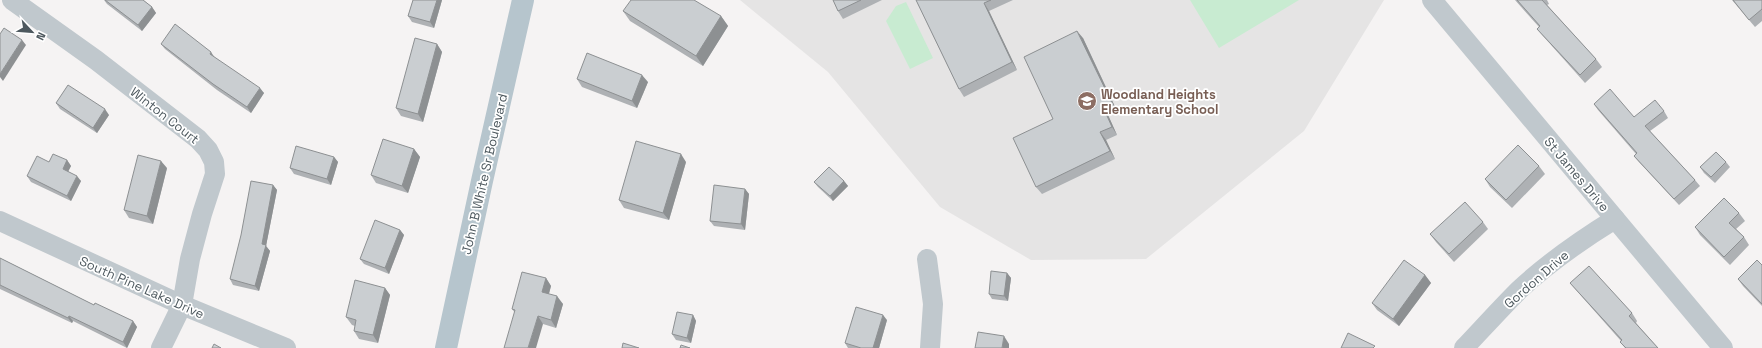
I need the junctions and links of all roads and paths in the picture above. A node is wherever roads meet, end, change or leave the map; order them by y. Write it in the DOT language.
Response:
graph roads {
  1 [pos="12,0"];
  2 [pos="523,0"];
  3 [pos="1432,0"];
  4 [pos="1615,219"];
  5 [pos="0,222"];
  6 [pos="927,259"];
  7 [pos="182,305"];
  8 [pos="161,348"];
  9 [pos="286,348"];
  10 [pos="446,348"];
  11 [pos="930,348"];
  12 [pos="1464,348"];
  13 [pos="1723,348"];
  1 -- 7 [label="street, Winton Court"];
  2 -- 10 [label="main road, John B White Sr Boulevard"];
  3 -- 4 [label="street, St James Drive"];
  4 -- 12 [label="street, Gordon Drive"];
  4 -- 13 [label="street, St James Drive"];
  5 -- 7 [label="street, South Pine Lake Drive"];
  6 -- 11 [label="street"];
  7 -- 8 [label="street, Winton Court"];
  7 -- 9 [label="street, South Pine Lake Drive"];
}
